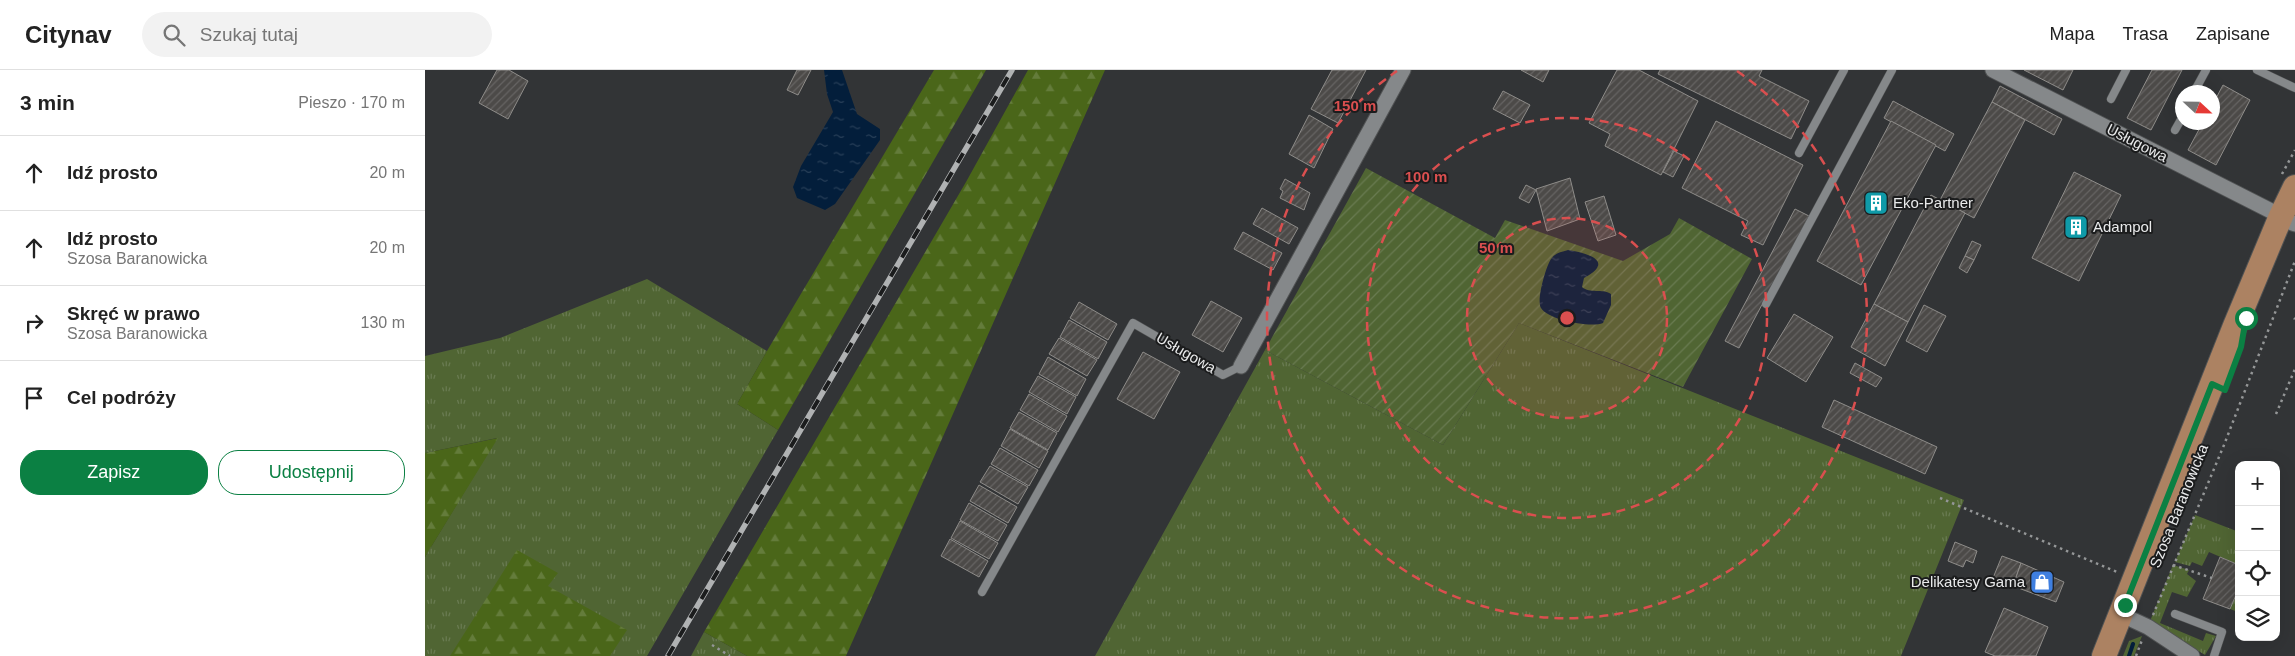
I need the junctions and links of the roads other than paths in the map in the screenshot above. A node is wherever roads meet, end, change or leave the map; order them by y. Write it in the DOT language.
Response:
graph roads {
  1 [pos="1403,70"];
  2 [pos="1844,70"];
  3 [pos="1892,70"];
  4 [pos="1993,70"];
  5 [pos="2126,70"];
  6 [pos="2206,70"];
  7 [pos="2257,70"];
  8 [pos="2198,85"];
  9 [pos="2295,88"];
  10 [pos="2111,99"];
  11 [pos="1799,153"];
  12 [pos="2295,187"];
  13 [pos="2291,217"];
  14 [pos="1766,304"];
  15 [pos="1241,366"];
  16 [pos="2218,387"];
  17 [pos="2176,476"];
  18 [pos="982,592"];
  19 [pos="2175,614"];
  20 [pos="2134,621"];
  21 [pos="2110,655"];
  22 [pos="2192,656"];
  23 [pos="2214,656"];
  1 -- 15 [label="street, Usługowa"];
  2 -- 11 [label="lane"];
  3 -- 14 [label="lane"];
  4 -- 13 [label="street, Usługowa"];
  5 -- 10 [label="lane"];
  6 -- 8 [label="lane"];
  7 -- 9 [label="lane"];
  12 -- 13 [label="main road, Szosa Baranowicka"];
  13 -- 16 [label="main road, Szosa Baranowicka"];
  13 -- 16 [label="main road, Szosa Baranowicka"];
  15 -- 18 [label="lane, Usługowa"];
  16 -- 17 [label="main road, Szosa Baranowicka"];
  16 -- 20 [label="main road, Szosa Baranowicka"];
  17 -- 20 [label="main road, Szosa Baranowicka"];
  17 -- 20 [label="main road"];
  19 -- 23 [label="lane"];
  20 -- 21 [label="main road, Szosa Baranowicka"];
  20 -- 22 [label="street"];
}
